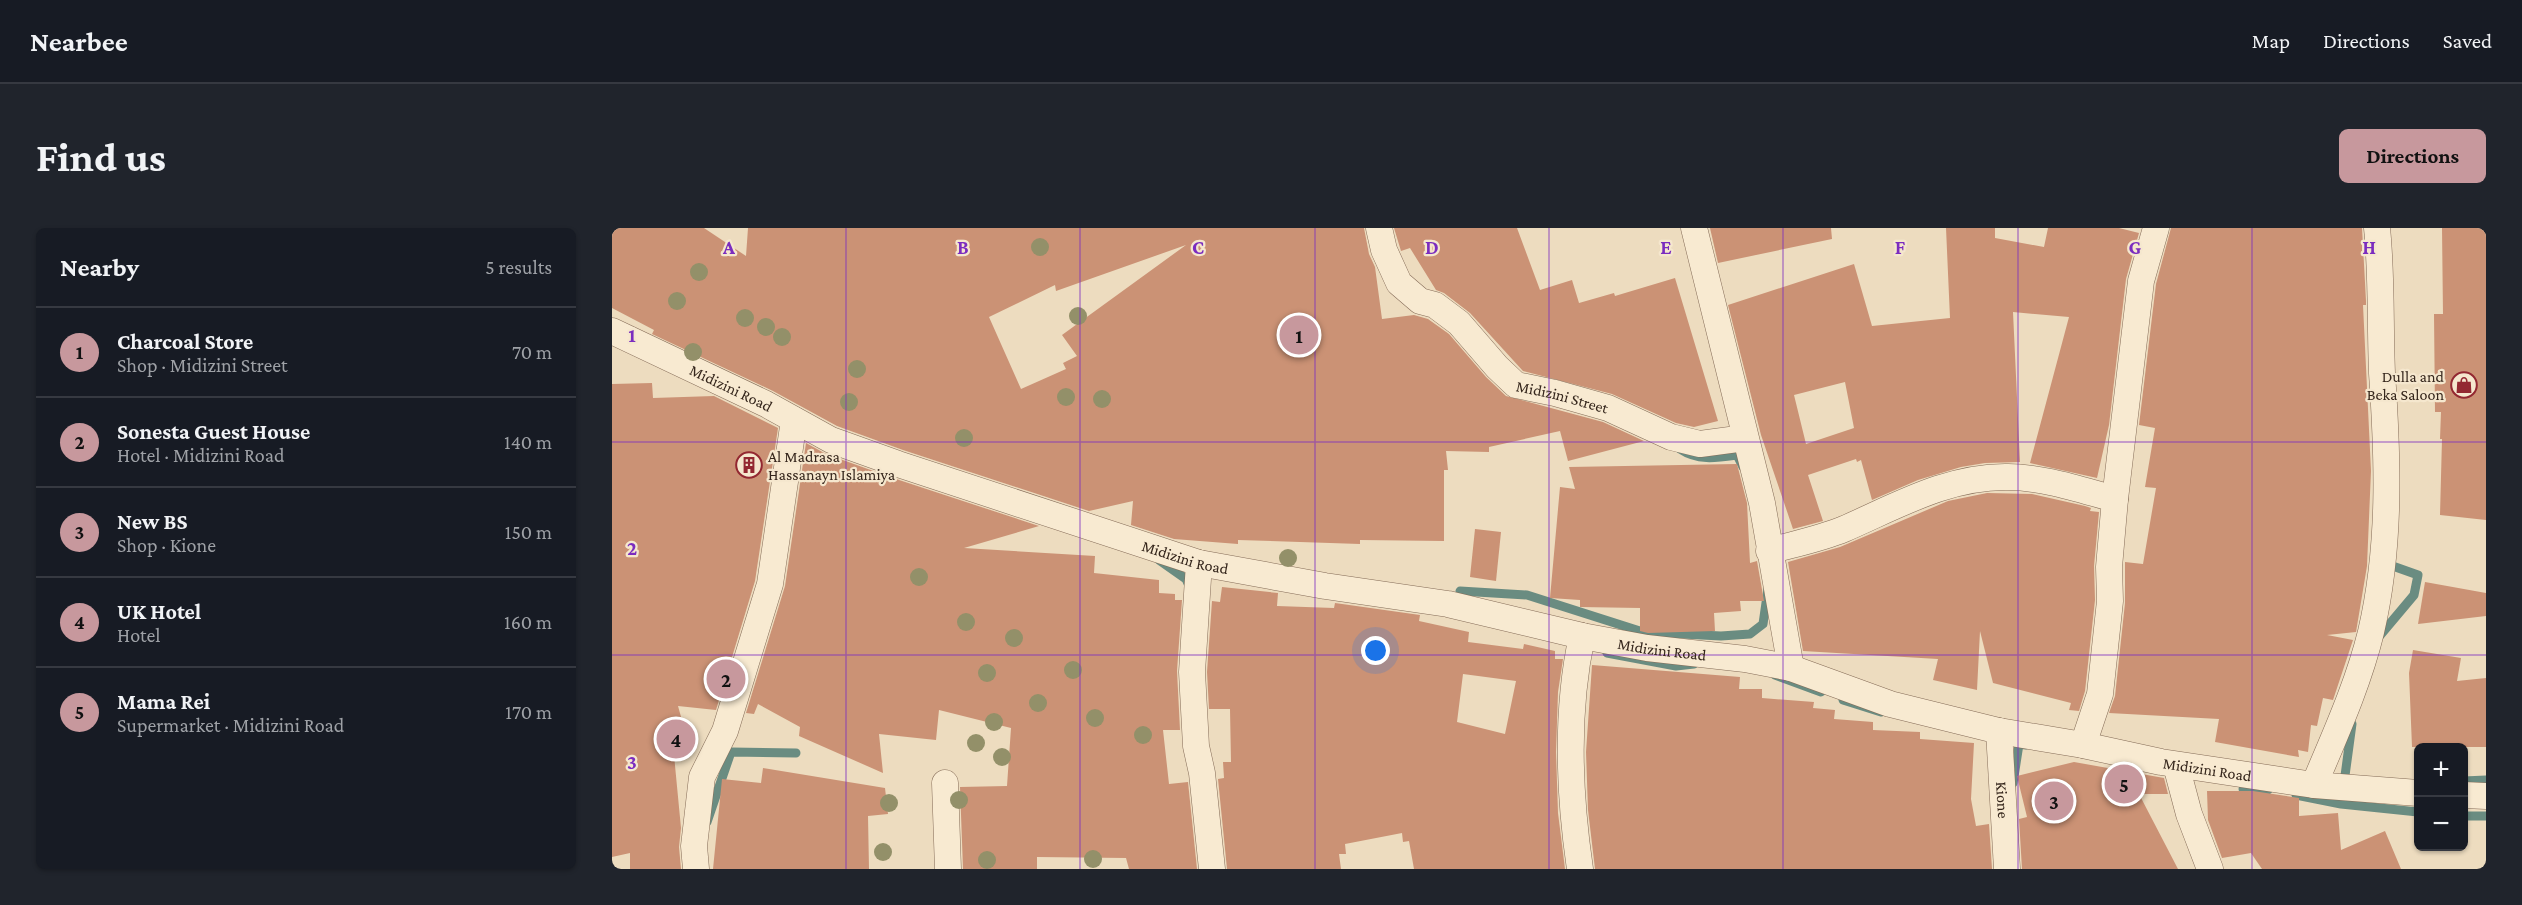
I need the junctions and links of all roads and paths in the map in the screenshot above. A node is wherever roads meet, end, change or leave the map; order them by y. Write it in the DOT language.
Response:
graph roads {
  1 [pos="1379,228"];
  2 [pos="1694,228"];
  3 [pos="2156,228"];
  4 [pos="2377,228"];
  5 [pos="612,331"];
  6 [pos="794,420"];
  7 [pos="1745,438"];
  8 [pos="2115,499"];
  9 [pos="1769,551"];
  10 [pos="1199,563"];
  11 [pos="1582,636"];
  12 [pos="1791,668"];
  13 [pos="1999,730"];
  14 [pos="2083,745"];
  15 [pos="2176,765"];
  16 [pos="945,783"];
  17 [pos="2314,785"];
  18 [pos="2414,793"];
  19 [pos="2468,795"];
  20 [pos="2486,796"];
  21 [pos="696,869"];
  22 [pos="948,869"];
  23 [pos="1212,869"];
  24 [pos="1580,869"];
  25 [pos="2007,869"];
  26 [pos="2210,869"];
  1 -- 7 [label="street, Midizini Street"];
  2 -- 7 [label="street"];
  3 -- 8 [label="street"];
  4 -- 17 [label="street"];
  5 -- 6 [label="street, Midizini Road"];
  6 -- 10 [label="street, Midizini Road"];
  6 -- 21 [label="street"];
  7 -- 9 [label="street"];
  8 -- 9 [label="street"];
  8 -- 14 [label="street"];
  9 -- 12 [label="street"];
  10 -- 11 [label="street, Midizini Road"];
  10 -- 23 [label="street"];
  11 -- 12 [label="street, Midizini Road"];
  11 -- 24 [label="street"];
  12 -- 13 [label="street, Midizini Road"];
  13 -- 14 [label="street, Midizini Road"];
  13 -- 25 [label="street, Kione"];
  14 -- 15 [label="street, Midizini Road"];
  15 -- 17 [label="street, Midizini Road"];
  15 -- 26 [label="street"];
  16 -- 22 [label="street"];
  17 -- 18 [label="street, Midizini Road"];
  19 -- 20 [label="street"];
}
